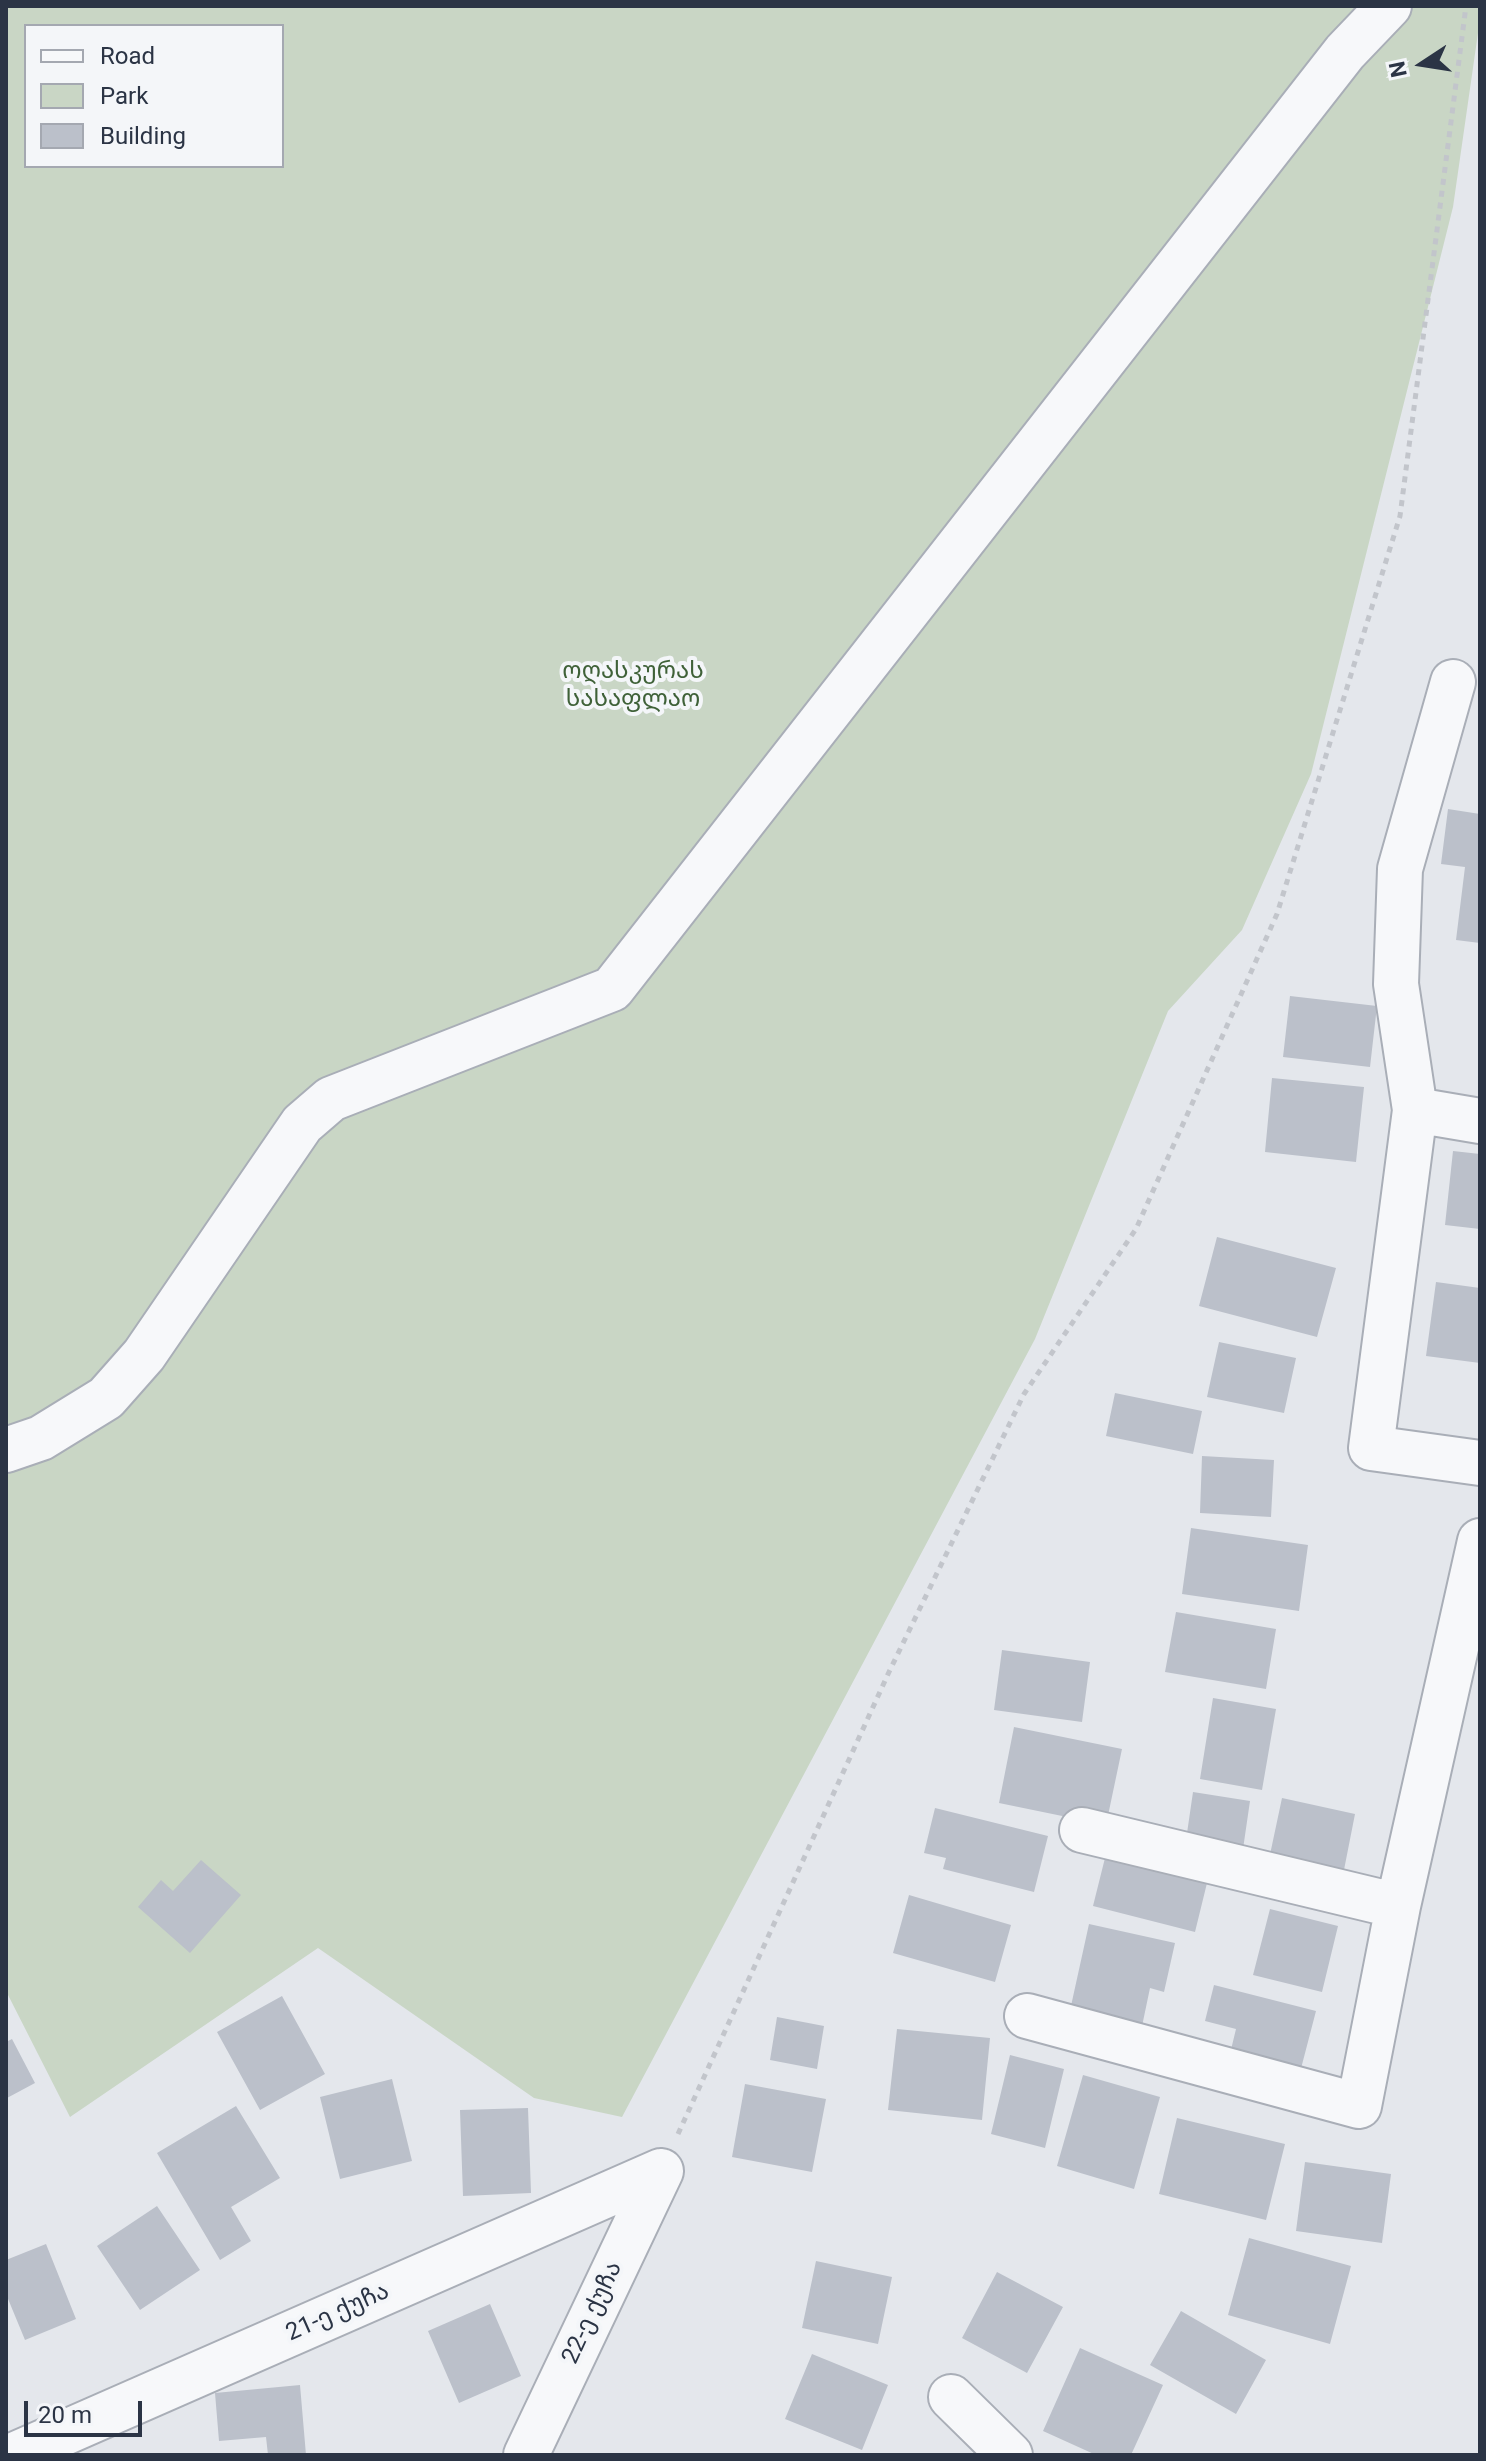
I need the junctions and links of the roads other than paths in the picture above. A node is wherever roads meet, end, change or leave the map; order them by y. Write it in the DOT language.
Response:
graph roads {
  1 [pos="1389,6"];
  2 [pos="1453,682"];
  3 [pos="1415,1110"];
  4 [pos="1480,1121"];
  5 [pos="6,1450"];
  6 [pos="1480,1463"];
  7 [pos="1480,1541"];
  8 [pos="1082,1830"];
  9 [pos="1398,1906"];
  10 [pos="1027,2016"];
  11 [pos="661,2171"];
  12 [pos="951,2397"];
  13 [pos="14,2455"];
  14 [pos="526,2455"];
  15 [pos="1010,2455"];
  1 -- 5 [label="street"];
  2 -- 3 [label="street"];
  3 -- 4 [label="street"];
  3 -- 6 [label="street"];
  7 -- 9 [label="street"];
  8 -- 9 [label="street"];
  9 -- 10 [label="street"];
  11 -- 13 [label="street, 21-ე ქუჩა"];
  11 -- 14 [label="street, 22-ე ქუჩა"];
  12 -- 15 [label="street"];
}
